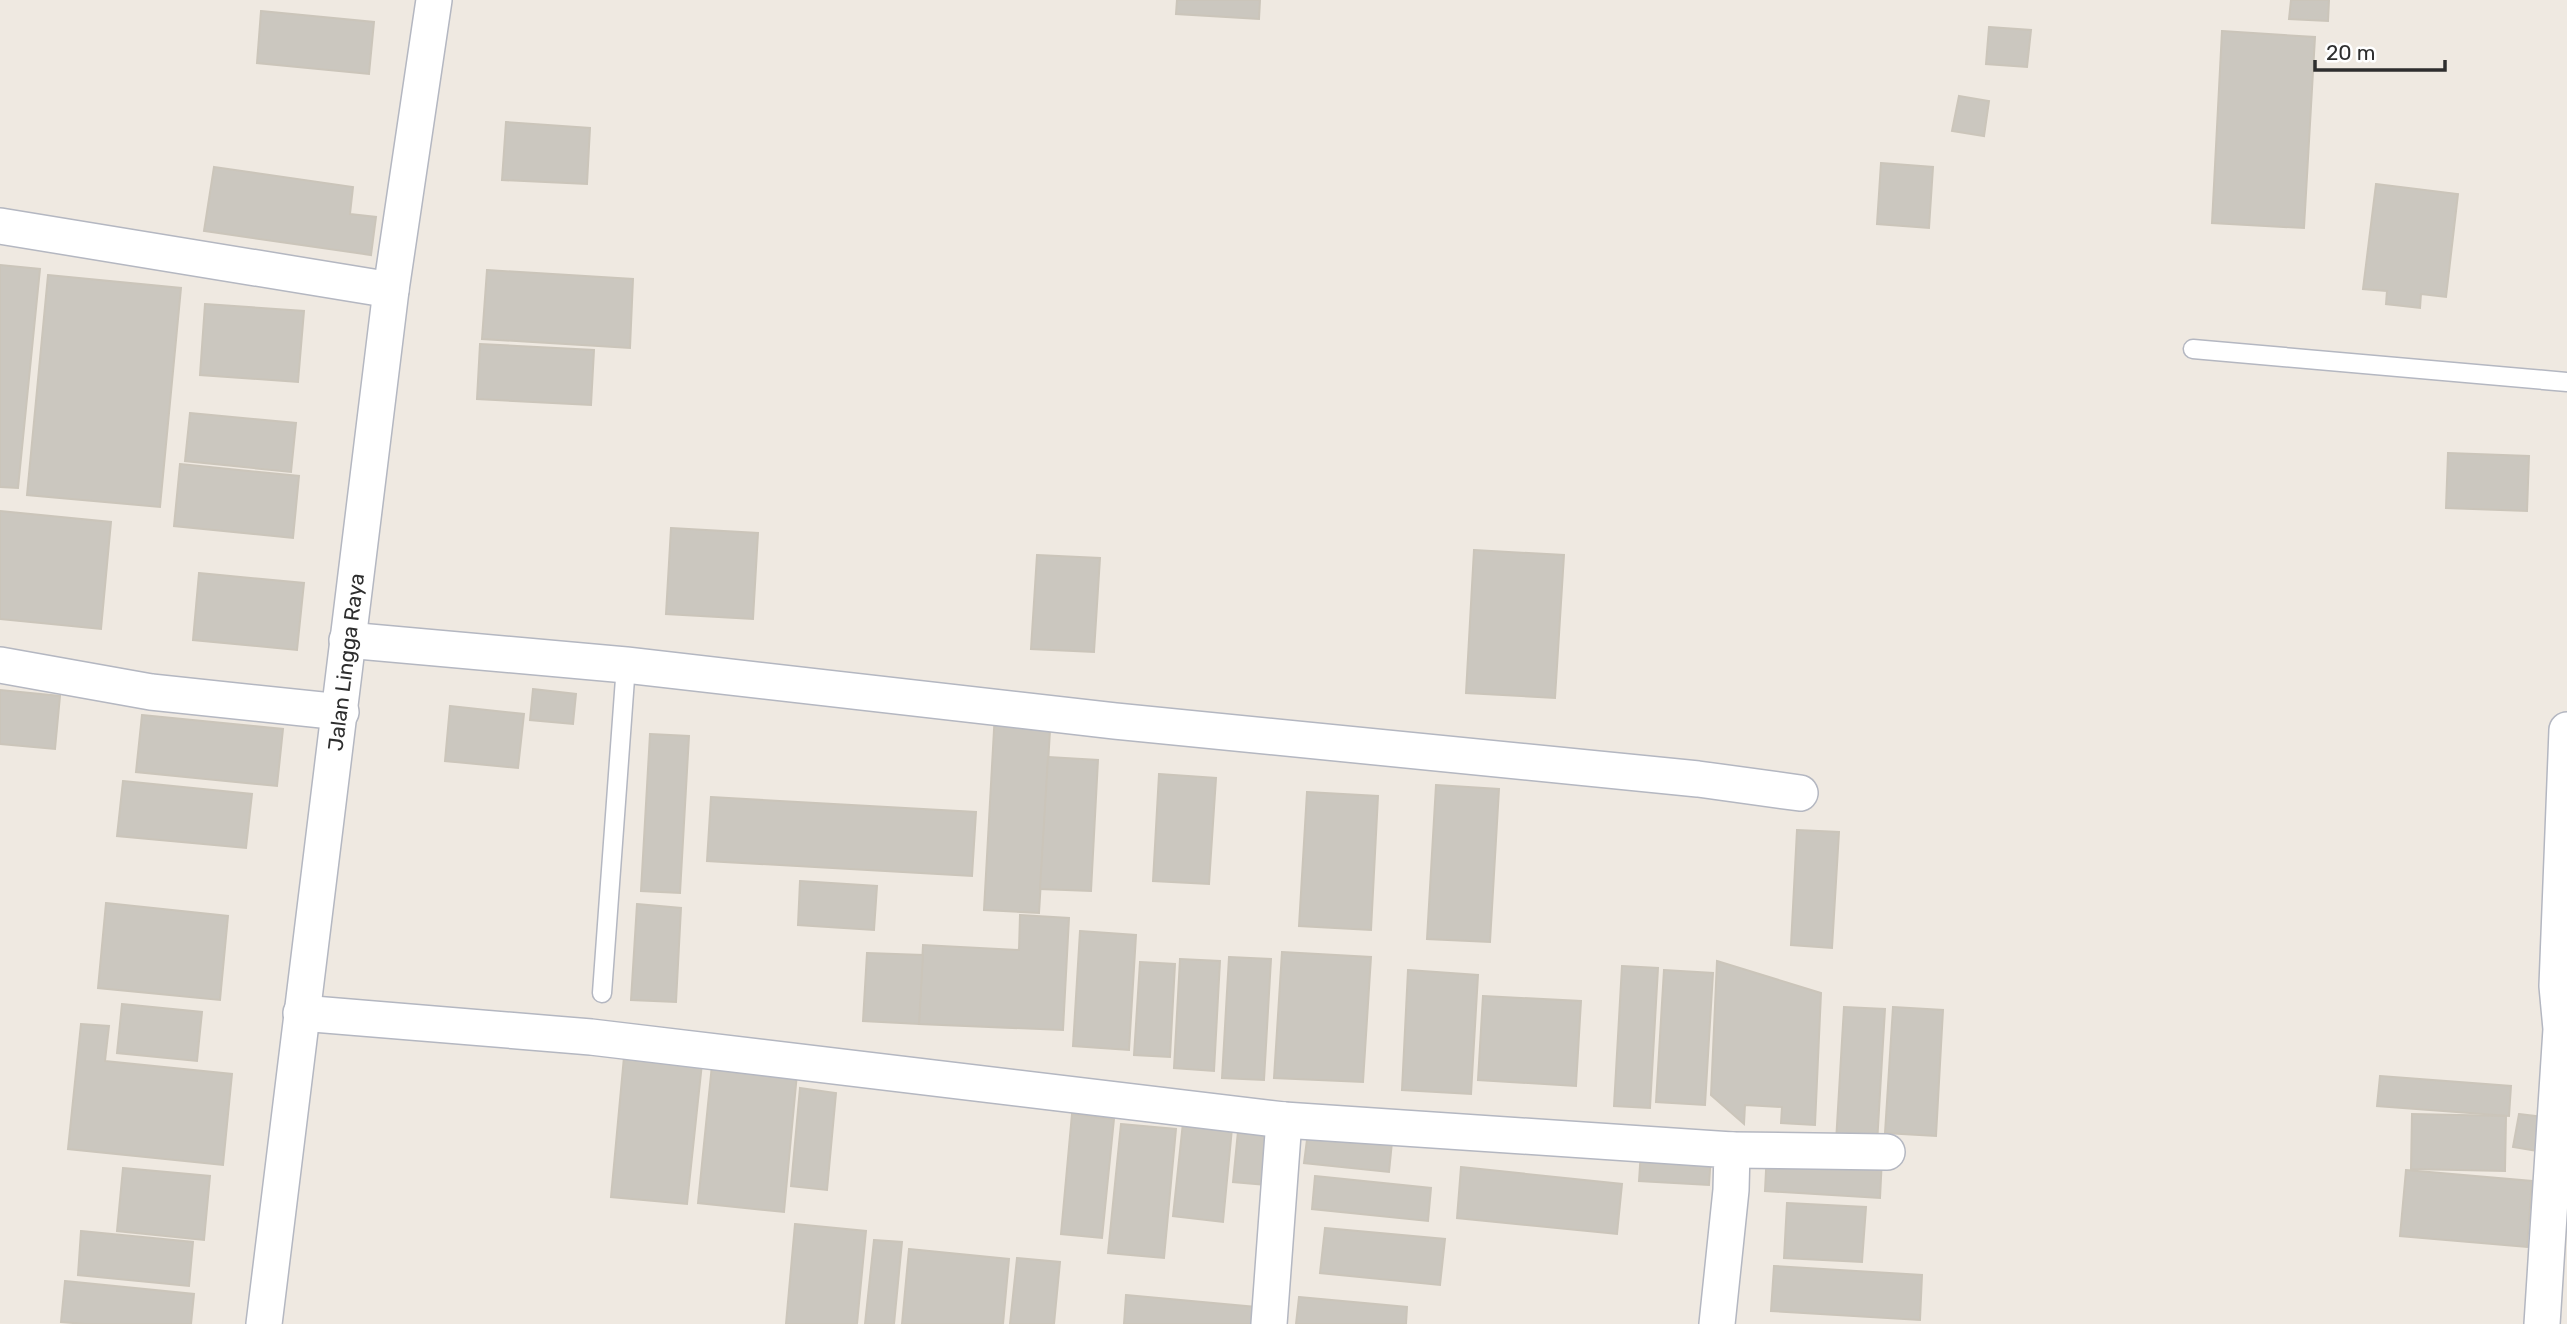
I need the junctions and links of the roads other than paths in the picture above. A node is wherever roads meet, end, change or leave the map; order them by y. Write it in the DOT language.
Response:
graph roads {
  1 [pos="434,0"];
  2 [pos="0,226"];
  3 [pos="391,290"];
  4 [pos="2193,349"];
  5 [pos="2567,382"];
  6 [pos="347,640"];
  7 [pos="0,665"];
  8 [pos="626,665"];
  9 [pos="341,712"];
  10 [pos="2567,730"];
  11 [pos="1800,793"];
  12 [pos="603,993"];
  13 [pos="301,1013"];
  14 [pos="1284,1120"];
  15 [pos="1732,1150"];
  16 [pos="1887,1152"];
  17 [pos="264,1324"];
  18 [pos="1269,1324"];
  19 [pos="1717,1324"];
  20 [pos="2542,1324"];
  1 -- 3 [label="street, Jalan Lingga Raya"];
  2 -- 3 [label="street"];
  3 -- 6 [label="street, Jalan Lingga Raya"];
  4 -- 5 [label="lane"];
  6 -- 8 [label="street"];
  6 -- 9 [label="street, Jalan Lingga Raya"];
  7 -- 9 [label="street"];
  8 -- 11 [label="street"];
  8 -- 12 [label="lane"];
  9 -- 13 [label="street, Jalan Lingga Raya"];
  10 -- 20 [label="street"];
  13 -- 14 [label="street"];
  13 -- 17 [label="street, Jalan Lingga Raya"];
  14 -- 15 [label="street"];
  14 -- 18 [label="street"];
  15 -- 16 [label="street"];
  15 -- 19 [label="street"];
}
